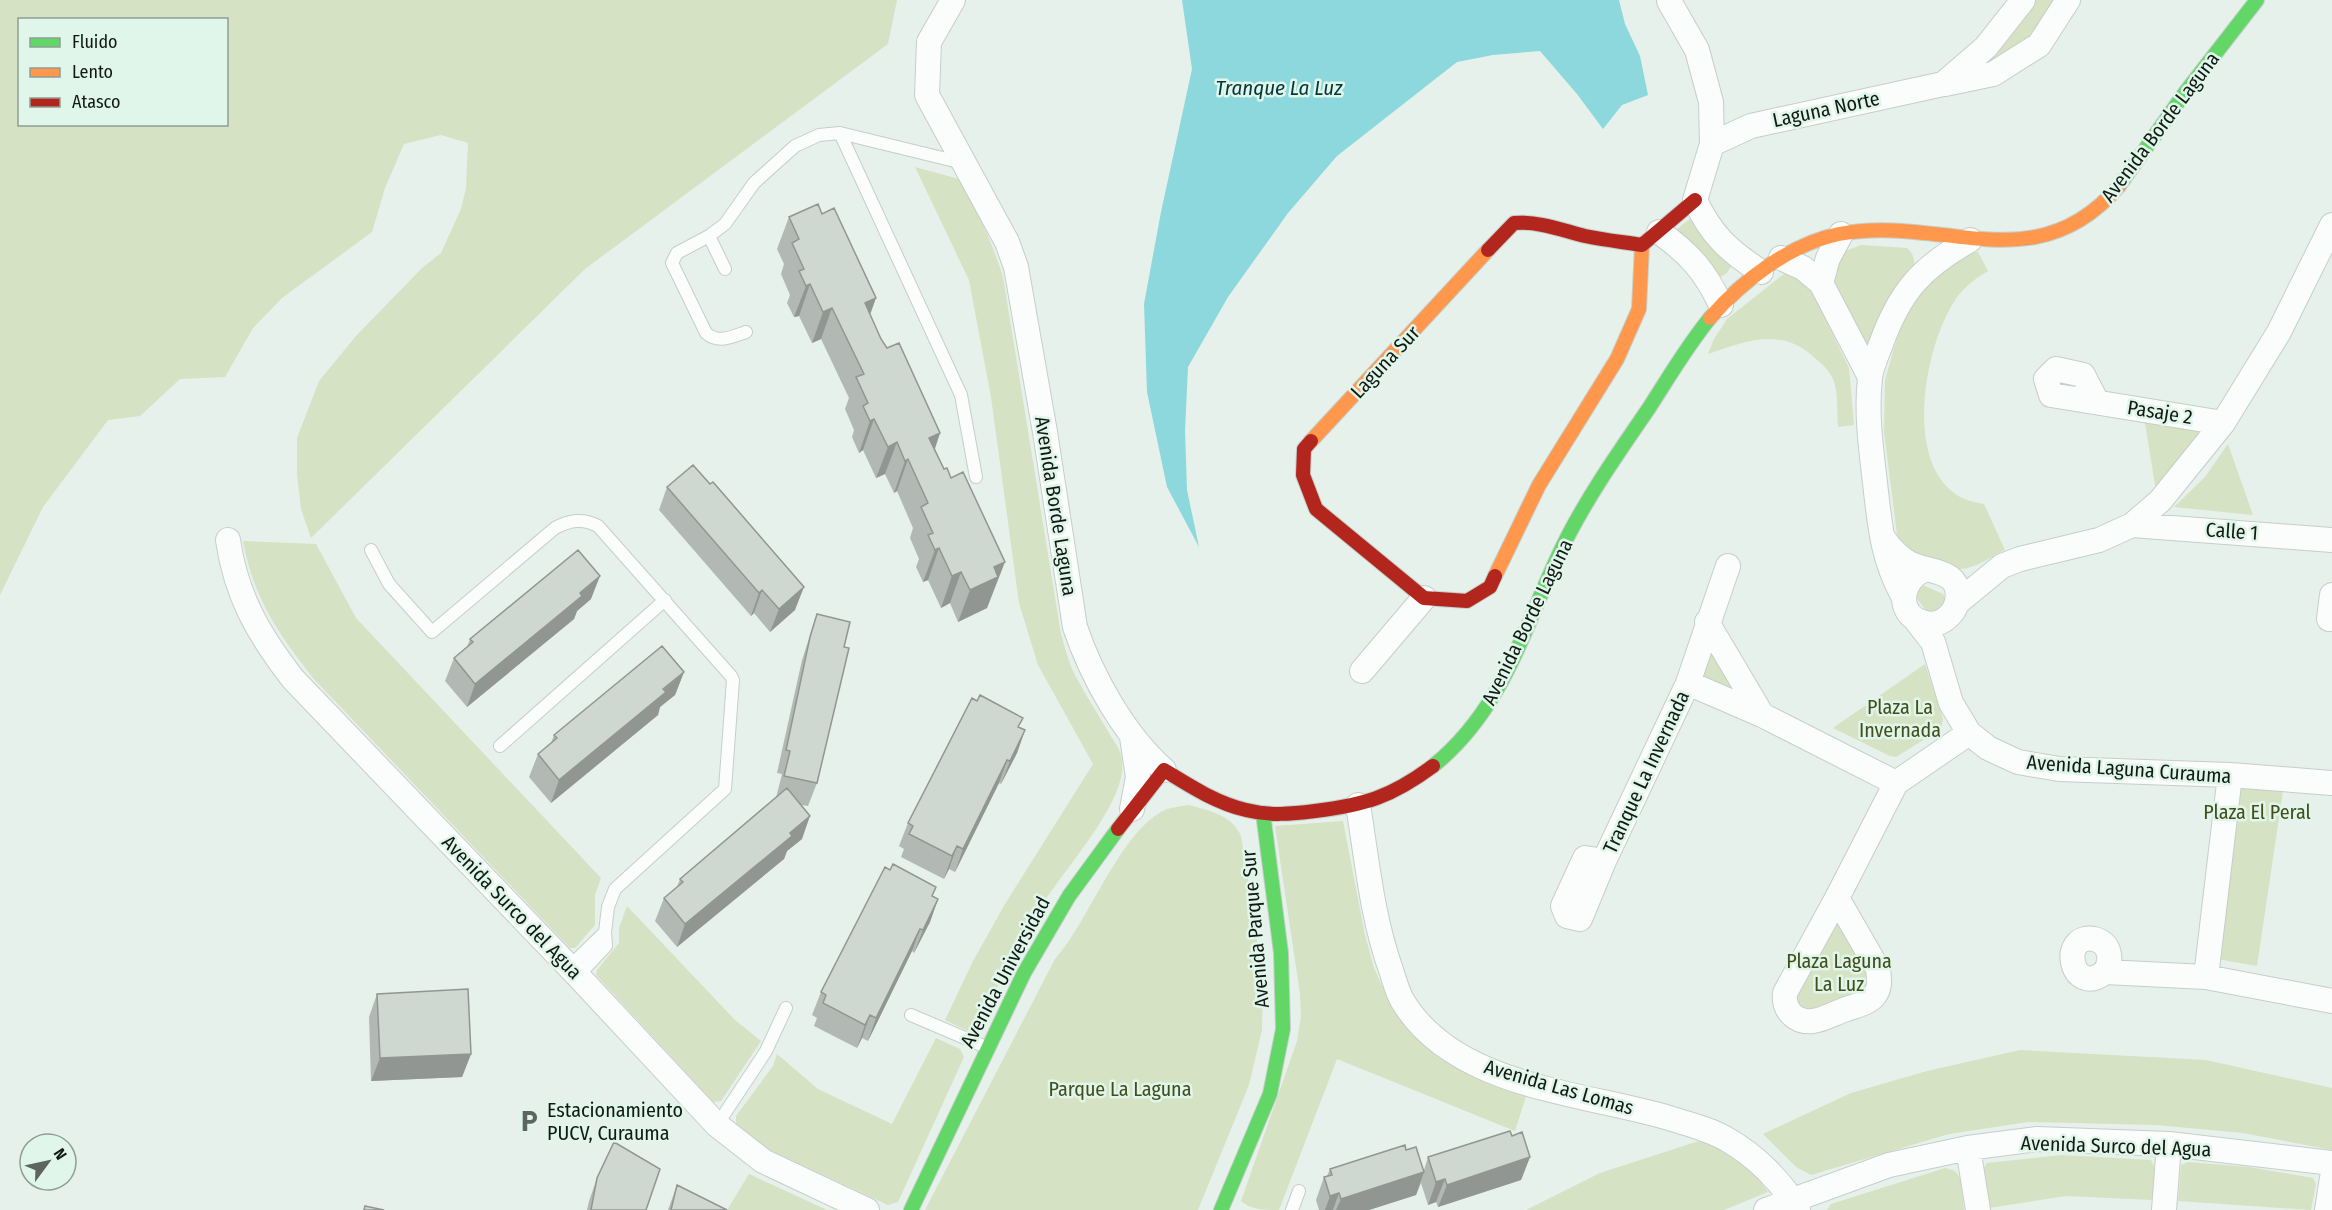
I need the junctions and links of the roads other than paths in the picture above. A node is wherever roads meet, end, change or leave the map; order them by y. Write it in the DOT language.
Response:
graph roads {
  1 [pos="953,0"];
  2 [pos="2023,0"];
  3 [pos="2068,0"];
  4 [pos="2257,0"];
  5 [pos="1669,1"];
  6 [pos="1943,84"];
  7 [pos="840,133"];
  8 [pos="1712,144"];
  9 [pos="964,163"];
  10 [pos="1695,200"];
  11 [pos="2332,225"];
  12 [pos="1840,234"];
  13 [pos="1919,234"];
  14 [pos="709,236"];
  15 [pos="1651,238"];
  16 [pos="1970,240"];
  17 [pos="1781,258"];
  18 [pos="725,269"];
  19 [pos="1761,272"];
  20 [pos="1920,274"];
  21 [pos="1821,283"];
  22 [pos="1721,305"];
  23 [pos="746,332"];
  24 [pos="1870,377"];
  25 [pos="2097,402"];
  26 [pos="2223,423"];
  27 [pos="976,477"];
  28 [pos="2132,525"];
  29 [pos="1881,536"];
  30 [pos="228,540"];
  31 [pos="2332,540"];
  32 [pos="371,550"];
  33 [pos="1728,566"];
  34 [pos="1923,570"];
  35 [pos="1992,573"];
  36 [pos="1951,579"];
  37 [pos="2332,595"];
  38 [pos="1903,596"];
  39 [pos="1424,598"];
  40 [pos="665,600"];
  41 [pos="1953,610"];
  42 [pos="1915,619"];
  43 [pos="2329,619"];
  44 [pos="1707,622"];
  45 [pos="1362,671"];
  46 [pos="1688,683"];
  47 [pos="1951,703"];
  48 [pos="1762,715"];
  49 [pos="1130,729"];
  50 [pos="1969,733"];
  51 [pos="500,746"];
  52 [pos="1164,770"];
  53 [pos="2230,775"];
  54 [pos="1896,783"];
  55 [pos="2332,783"];
  56 [pos="1204,794"];
  57 [pos="1358,805"];
  58 [pos="1131,812"];
  59 [pos="1263,813"];
  60 [pos="1604,861"];
  61 [pos="1837,898"];
  62 [pos="574,971"];
  63 [pos="2105,972"];
  64 [pos="2206,977"];
  65 [pos="2332,1001"];
  66 [pos="786,1008"];
  67 [pos="911,1015"];
  68 [pos="986,1047"];
  69 [pos="717,1125"];
  70 [pos="2169,1144"];
  71 [pos="1968,1148"];
  72 [pos="2332,1163"];
  73 [pos="2332,1178"];
  74 [pos="1299,1191"];
  75 [pos="1795,1205"];
  76 [pos="1223,1209"];
  77 [pos="867,1210"];
  78 [pos="911,1210"];
  79 [pos="1292,1210"];
  80 [pos="1766,1210"];
  81 [pos="1978,1210"];
  82 [pos="2164,1210"];
  83 [pos="2327,1210"];
  1 -- 9 [label="street, Avenida Borde Laguna"];
  2 -- 6 [label="street, Laguna Norte"];
  3 -- 6 [label="street, Laguna Norte"];
  4 -- 16 [label="street, Avenida Borde Laguna"];
  5 -- 8 [label="street"];
  6 -- 8 [label="street, Laguna Norte"];
  7 -- 9 [label="lane"];
  7 -- 14 [label="lane"];
  7 -- 27 [label="lane"];
  8 -- 10 [label="street"];
  9 -- 49 [label="street, Avenida Borde Laguna"];
  10 -- 15 [label="street"];
  10 -- 19 [label="street"];
  11 -- 26 [label="street"];
  12 -- 13 [label="street, Avenida Borde Laguna"];
  12 -- 17 [label="street, Avenida Borde Laguna"];
  12 -- 21 [label="street"];
  13 -- 16 [label="street, Avenida Borde Laguna"];
  13 -- 20 [label="street"];
  14 -- 18 [label="lane"];
  14 -- 23 [label="lane"];
  15 -- 22 [label="street"];
  15 -- 39 [label="street"];
  15 -- 39 [label="street, Laguna Sur"];
  16 -- 20 [label="street, Avenida Laguna Curauma"];
  17 -- 19 [label="street, Avenida Borde Laguna"];
  17 -- 21 [label="street, Avenida Laguna Curauma"];
  19 -- 22 [label="street, Avenida Borde Laguna"];
  20 -- 24 [label="street, Avenida Laguna Curauma"];
  21 -- 24 [label="street, Avenida Laguna Curauma"];
  22 -- 57 [label="street, Avenida Borde Laguna"];
  24 -- 29 [label="street, Avenida Laguna Curauma"];
  25 -- 26 [label="street, Pasaje 2"];
  26 -- 28 [label="street"];
  28 -- 31 [label="street, Calle 1"];
  28 -- 35 [label="street"];
  29 -- 34 [label="street"];
  29 -- 38 [label="street, Avenida Laguna Curauma"];
  30 -- 62 [label="street, Avenida Surco del Agua"];
  32 -- 40 [label="lane"];
  33 -- 44 [label="street, Tranque La Invernada"];
  34 -- 36 [label="street"];
  34 -- 38 [label="street"];
  35 -- 36 [label="street"];
  35 -- 41 [label="street"];
  36 -- 41 [label="street, Avenida Laguna Curauma"];
  37 -- 43 [label="street"];
  38 -- 42 [label="street, Avenida Laguna Curauma"];
  39 -- 45 [label="street"];
  40 -- 51 [label="lane"];
  40 -- 62 [label="lane"];
  41 -- 42 [label="street"];
  41 -- 47 [label="street, Avenida Laguna Curauma"];
  42 -- 47 [label="street, Avenida Laguna Curauma"];
  44 -- 46 [label="street, Tranque La Invernada"];
  44 -- 48 [label="street"];
  46 -- 48 [label="street, Tranque La Invernada"];
  46 -- 60 [label="street, Tranque La Invernada"];
  47 -- 50 [label="street, Avenida Laguna Curauma"];
  48 -- 54 [label="street, Tranque La Invernada"];
  49 -- 52 [label="street, Avenida Borde Laguna"];
  49 -- 58 [label="street"];
  50 -- 53 [label="street, Avenida Laguna Curauma"];
  50 -- 54 [label="street"];
  52 -- 56 [label="street, Avenida Borde Laguna"];
  52 -- 58 [label="street, Avenida Universidad"];
  53 -- 55 [label="street, Avenida Laguna Curauma"];
  53 -- 64 [label="street"];
  54 -- 61 [label="street"];
  56 -- 58 [label="street"];
  56 -- 59 [label="street, Avenida Borde Laguna"];
  57 -- 59 [label="street, Avenida Borde Laguna"];
  57 -- 75 [label="street, Avenida Las Lomas"];
  58 -- 68 [label="street, Avenida Universidad"];
  59 -- 76 [label="street, Avenida Parque Sur"];
  61 -- 61 [label="street"];
  62 -- 69 [label="street, Avenida Surco del Agua"];
  63 -- 64 [label="street"];
  64 -- 65 [label="street"];
  66 -- 69 [label="lane"];
  67 -- 68 [label="lane"];
  68 -- 78 [label="street, Avenida Universidad"];
  69 -- 77 [label="street, Avenida Surco del Agua"];
  70 -- 71 [label="street, Avenida Surco del Agua"];
  70 -- 72 [label="street, Avenida Surco del Agua"];
  70 -- 82 [label="street"];
  71 -- 75 [label="street, Avenida Surco del Agua"];
  71 -- 81 [label="street"];
  73 -- 83 [label="street"];
  74 -- 79 [label="lane"];
  75 -- 80 [label="street, Avenida Surco del Agua"];
}
